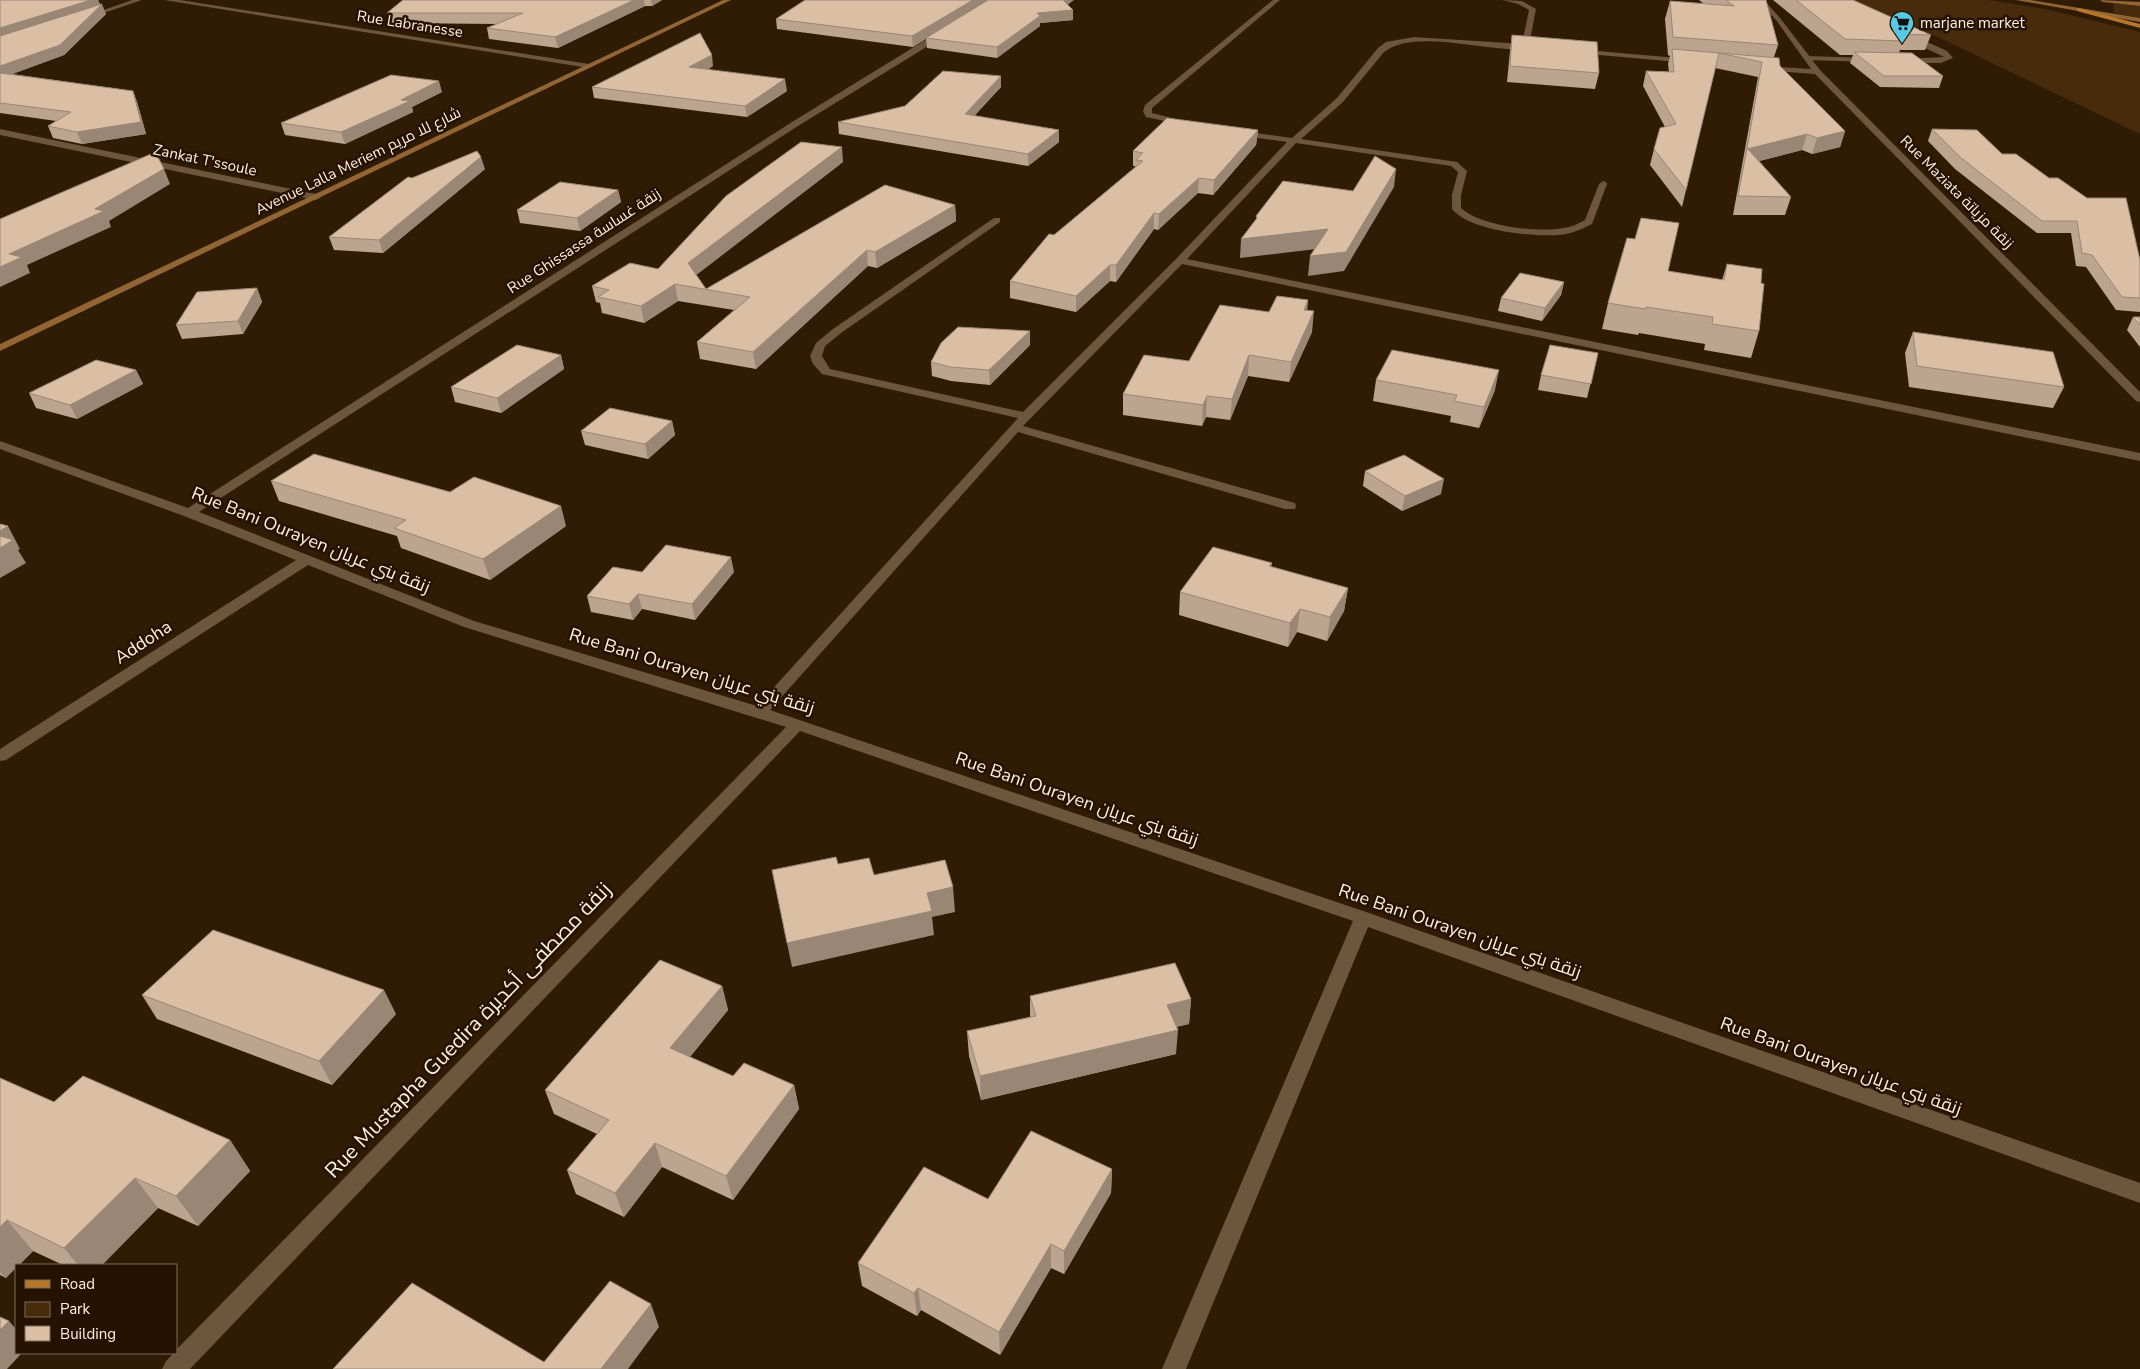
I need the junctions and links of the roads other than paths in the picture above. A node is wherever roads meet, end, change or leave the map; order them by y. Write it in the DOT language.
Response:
graph roads {
  1 [pos="139,0"];
  2 [pos="167,0"];
  3 [pos="728,0"];
  4 [pos="1277,0"];
  5 [pos="1505,0"];
  6 [pos="1759,0"];
  7 [pos="2019,0"];
  8 [pos="2103,0"];
  9 [pos="2140,4"];
  10 [pos="2079,10"];
  11 [pos="77,20"];
  12 [pos="2140,20"];
  13 [pos="956,26"];
  14 [pos="2140,26"];
  15 [pos="1898,32"];
  16 [pos="1525,46"];
  17 [pos="1535,47"];
  18 [pos="1564,50"];
  19 [pos="1807,58"];
  20 [pos="1875,60"];
  21 [pos="1894,60"];
  22 [pos="1700,62"];
  23 [pos="589,66"];
  24 [pos="1759,67"];
  25 [pos="1817,72"];
  26 [pos="1195,125"];
  27 [pos="1225,130"];
  28 [pos="0,132"];
  29 [pos="1293,140"];
  30 [pos="1603,184"];
  31 [pos="316,197"];
  32 [pos="997,220"];
  33 [pos="1180,261"];
  34 [pos="0,348"];
  35 [pos="2140,399"];
  36 [pos="1026,416"];
  37 [pos="1016,428"];
  38 [pos="0,445"];
  39 [pos="2140,457"];
  40 [pos="1290,506"];
  41 [pos="190,512"];
  42 [pos="306,560"];
  43 [pos="760,712"];
  44 [pos="797,724"];
  45 [pos="0,756"];
  46 [pos="1363,918"];
  47 [pos="2140,1193"];
  48 [pos="174,1369"];
  49 [pos="1174,1369"];
  1 -- 11 [label="street"];
  2 -- 23 [label="street, Rue Labranesse"];
  3 -- 23 [label="street, Avenue Lalla Meriem شارع للا مريم"];
  4 -- 26 [label="street"];
  5 -- 16 [label="street"];
  6 -- 19 [label="street, Rue Maziata زنقة مزياتة"];
  7 -- 10 [label="street"];
  8 -- 9 [label="street"];
  10 -- 12 [label="street"];
  10 -- 14 [label="main road"];
  13 -- 41 [label="street, Rue Ghissassa زنقة غساسة"];
  15 -- 21 [label="street"];
  16 -- 17 [label="street"];
  16 -- 29 [label="street"];
  18 -- 22 [label="street"];
  19 -- 20 [label="street"];
  19 -- 25 [label="street, Rue Maziata زنقة مزياتة"];
  23 -- 31 [label="street, Avenue Lalla Meriem شارع للا مريم"];
  24 -- 25 [label="street"];
  25 -- 35 [label="street, Rue Maziata زنقة مزياتة"];
  27 -- 29 [label="street"];
  28 -- 31 [label="street, Zankat T'ssoule"];
  29 -- 30 [label="street"];
  29 -- 33 [label="street"];
  31 -- 34 [label="street, Avenue Lalla Meriem شارع للا مريم"];
  32 -- 36 [label="street"];
  33 -- 36 [label="street"];
  33 -- 39 [label="street"];
  36 -- 37 [label="street"];
  37 -- 40 [label="street"];
  37 -- 43 [label="street"];
  38 -- 41 [label="street, Rue Bani Ourayen زنقة بني عريان"];
  41 -- 42 [label="street, Rue Bani Ourayen زنقة بني عريان"];
  42 -- 43 [label="street, Rue Bani Ourayen زنقة بني عريان"];
  42 -- 45 [label="street, Addoha"];
  43 -- 44 [label="street, Rue Bani Ourayen زنقة بني عريان"];
  44 -- 46 [label="street, Rue Bani Ourayen زنقة بني عريان"];
  44 -- 48 [label="street, Rue Mustapha Guedira زنقة مصطفى أكديرة"];
  46 -- 47 [label="street, Rue Bani Ourayen زنقة بني عريان"];
  46 -- 49 [label="street"];
}
